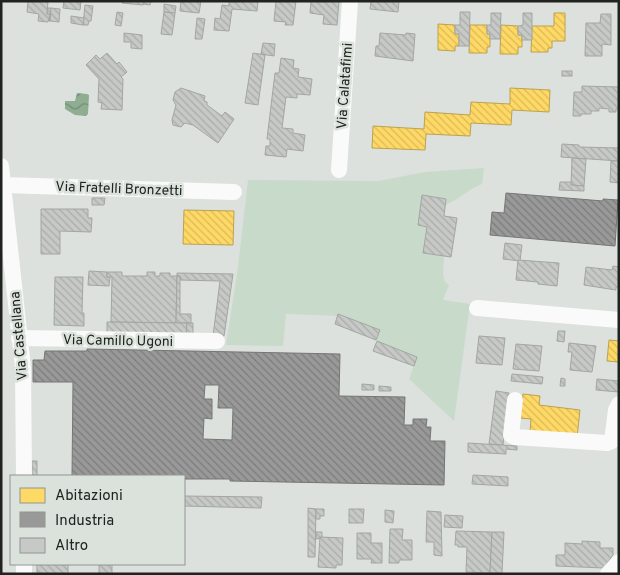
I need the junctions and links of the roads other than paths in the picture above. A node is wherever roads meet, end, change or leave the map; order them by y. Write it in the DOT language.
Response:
graph roads {
  1 [pos="350,1"];
  2 [pos="1,166"];
  3 [pos="339,170"];
  4 [pos="3,184"];
  5 [pos="234,192"];
  6 [pos="477,308"];
  7 [pos="619,320"];
  8 [pos="19,338"];
  9 [pos="217,341"];
  10 [pos="514,400"];
  11 [pos="619,404"];
  12 [pos="24,475"];
  13 [pos="619,562"];
  14 [pos="608,574"];
  1 -- 3 [label="street, Via Calatafimi"];
  2 -- 4 [label="street, Via Castellana"];
  4 -- 5 [label="street, Via Fratelli Bronzetti"];
  4 -- 8 [label="street, Via Castellana"];
  6 -- 7 [label="street"];
  8 -- 9 [label="street, Via Camillo Ugoni"];
  8 -- 12 [label="street, Via Castellana"];
  10 -- 11 [label="street"];
  13 -- 14 [label="street"];
}
